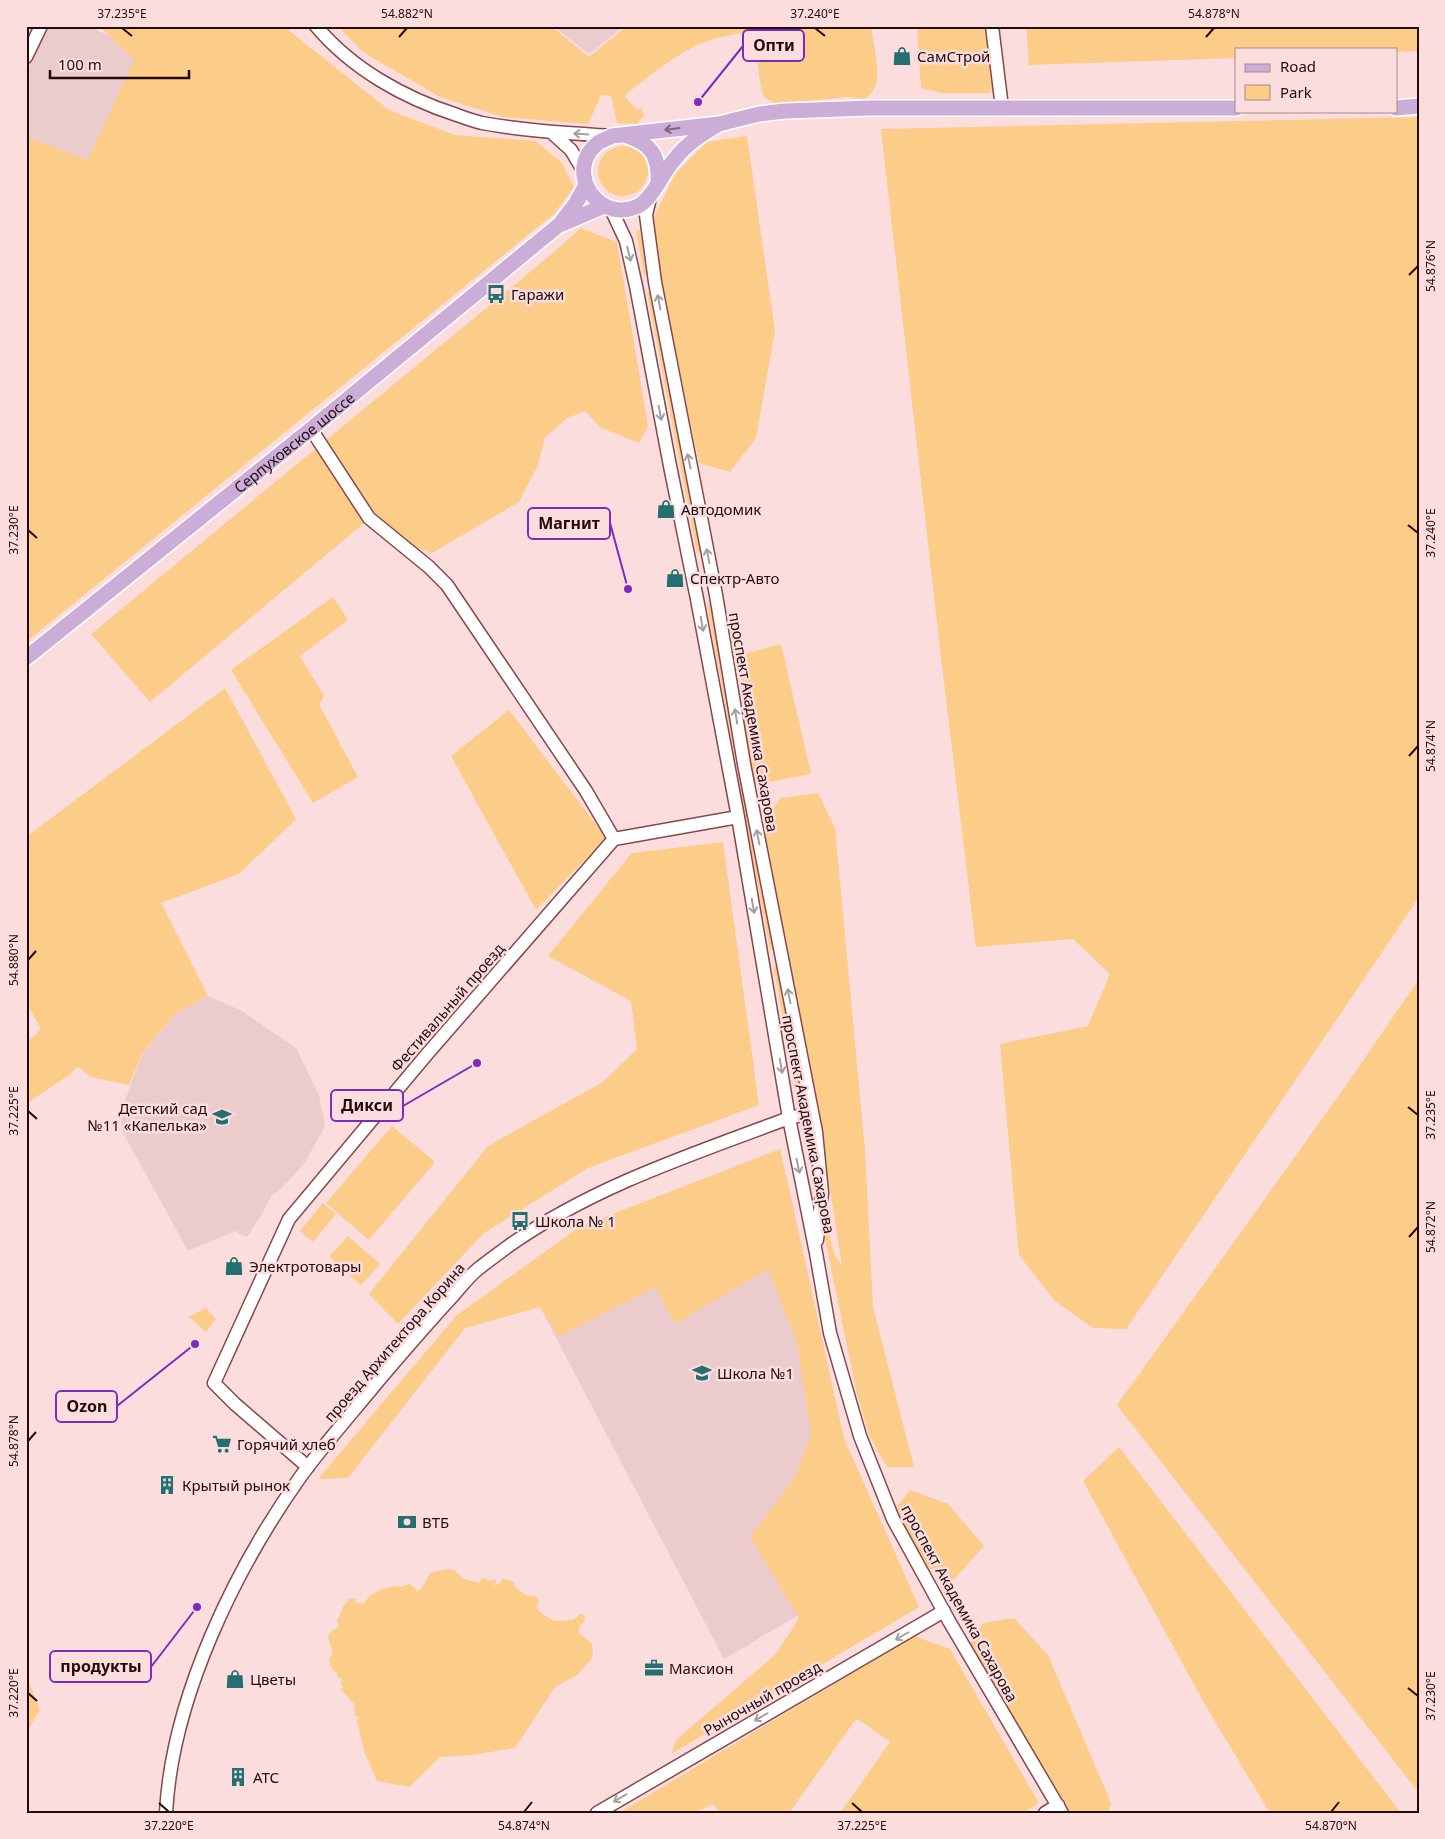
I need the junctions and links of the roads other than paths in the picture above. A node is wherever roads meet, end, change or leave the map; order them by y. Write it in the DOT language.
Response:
graph roads {
  1 [pos="41,26"];
  2 [pos="316,26"];
  3 [pos="992,26"];
  4 [pos="26,57"];
  5 [pos="1419,106"];
  6 [pos="1002,108"];
  7 [pos="1235,108"];
  8 [pos="1398,108"];
  9 [pos="719,124"];
  10 [pos="551,132"];
  11 [pos="618,136"];
  12 [pos="585,179"];
  13 [pos="658,181"];
  14 [pos="650,198"];
  15 [pos="607,208"];
  16 [pos="560,224"];
  17 [pos="655,282"];
  18 [pos="636,286"];
  19 [pos="311,429"];
  20 [pos="716,595"];
  21 [pos="697,599"];
  22 [pos="26,658"];
  23 [pos="744,764"];
  24 [pos="728,770"];
  25 [pos="738,817"];
  26 [pos="614,839"];
  27 [pos="781,958"];
  28 [pos="762,961"];
  29 [pos="812,1113"];
  30 [pos="789,1118"];
  31 [pos="816,1253"];
  32 [pos="308,1467"];
  33 [pos="944,1612"];
  34 [pos="1060,1809"];
  35 [pos="166,1813"];
  36 [pos="597,1813"];
  37 [pos="1045,1813"];
  1 -- 4 [label="street"];
  2 -- 10 [label="street"];
  3 -- 6 [label="street"];
  5 -- 8 [label="main road"];
  6 -- 7 [label="main road"];
  6 -- 9 [label="main road"];
  9 -- 11 [label="main road, one-way"];
  9 -- 13 [label="main road"];
  11 -- 10 [label="street, one-way"];
  10 -- 12 [label="street"];
  11 -- 12 [label="main road"];
  11 -- 13 [label="main road"];
  12 -- 15 [label="main road"];
  12 -- 16 [label="main road"];
  13 -- 14 [label="main road"];
  14 -- 15 [label="main road"];
  14 -- 17 [label="street, проспект Академика Сахарова"];
  15 -- 16 [label="main road"];
  15 -- 18 [label="street, проспект Академика Сахарова, one-way"];
  16 -- 19 [label="main road, Серпуховское шоссе"];
  17 -- 18 [label="street"];
  20 -- 17 [label="street, проспект Академика Сахарова, one-way"];
  18 -- 21 [label="street, проспект Академика Сахарова, one-way"];
  19 -- 22 [label="main road, Серпуховское шоссе"];
  19 -- 26 [label="street"];
  20 -- 21 [label="street"];
  23 -- 20 [label="street, проспект Академика Сахарова, one-way"];
  21 -- 24 [label="street, проспект Академика Сахарова, one-way"];
  23 -- 24 [label="street"];
  27 -- 23 [label="street, проспект Академика Сахарова, one-way"];
  24 -- 25 [label="street, проспект Академика Сахарова"];
  25 -- 26 [label="street"];
  25 -- 28 [label="street, проспект Академика Сахарова, one-way"];
  26 -- 32 [label="street, Фестивальный проезд"];
  27 -- 28 [label="street"];
  29 -- 27 [label="street, проспект Академика Сахарова, one-way"];
  28 -- 30 [label="street, проспект Академика Сахарова, one-way"];
  29 -- 30 [label="street, проезд Архитектора Корина"];
  29 -- 31 [label="street, проспект Академика Сахарова"];
  30 -- 31 [label="street, проспект Академика Сахарова, one-way"];
  30 -- 32 [label="street, проезд Архитектора Корина"];
  31 -- 33 [label="street, проспект Академика Сахарова"];
  32 -- 35 [label="street, проезд Архитектора Корина"];
  33 -- 34 [label="street, проспект Академика Сахарова"];
  33 -- 36 [label="street, Рыночный проезд, one-way"];
  34 -- 37 [label="street"];
}
